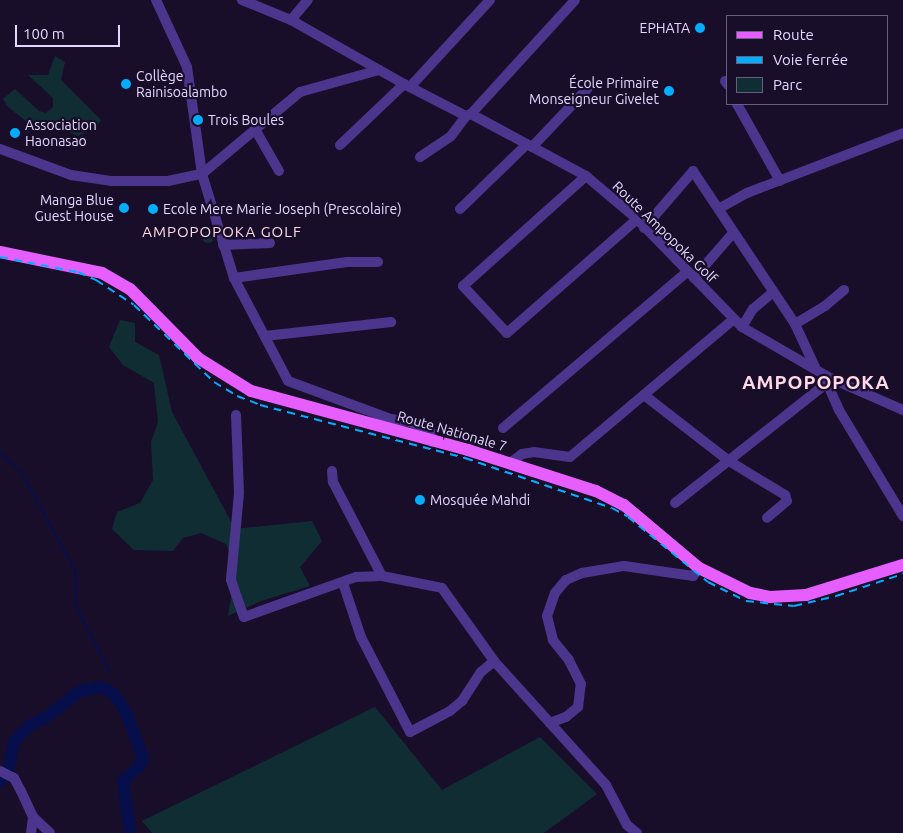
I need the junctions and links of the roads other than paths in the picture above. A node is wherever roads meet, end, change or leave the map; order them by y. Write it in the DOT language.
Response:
graph roads {
  1 [pos="156,0"];
  2 [pos="242,0"];
  3 [pos="308,0"];
  4 [pos="490,0"];
  5 [pos="575,0"];
  6 [pos="291,20"];
  7 [pos="379,70"];
  8 [pos="407,86"];
  9 [pos="588,88"];
  10 [pos="738,105"];
  11 [pos="468,115"];
  12 [pos="256,131"];
  13 [pos="903,133"];
  14 [pos="340,145"];
  15 [pos="530,146"];
  16 [pos="0,149"];
  17 [pos="420,157"];
  18 [pos="279,171"];
  19 [pos="202,174"];
  20 [pos="586,176"];
  21 [pos="780,181"];
  22 [pos="720,208"];
  23 [pos="460,209"];
  24 [pos="637,219"];
  25 [pos="644,228"];
  26 [pos="733,233"];
  27 [pos="270,243"];
  28 [pos="223,245"];
  29 [pos="0,252"];
  30 [pos="378,262"];
  31 [pos="691,275"];
  32 [pos="234,278"];
  33 [pos="844,290"];
  34 [pos="773,292"];
  35 [pos="734,319"];
  36 [pos="391,322"];
  37 [pos="795,324"];
  38 [pos="742,327"];
  39 [pos="265,336"];
  40 [pos="815,367"];
  41 [pos="828,380"];
  42 [pos="644,395"];
  43 [pos="903,410"];
  44 [pos="236,415"];
  45 [pos="503,428"];
  46 [pos="432,442"];
  47 [pos="729,461"];
  48 [pos="510,463"];
  49 [pos="332,472"];
  50 [pos="675,503"];
  51 [pos="903,516"];
  52 [pos="767,518"];
  53 [pos="903,565"];
  54 [pos="699,568"];
  55 [pos="382,576"];
  56 [pos="343,583"];
  57 [pos="494,661"];
  58 [pos="550,723"];
  59 [pos="0,771"];
  60 [pos="32,817"];
  61 [pos="628,829"];
  62 [pos="31,833"];
  63 [pos="50,833"];
  64 [pos="637,833"];
  1 -- 19 [label="street"];
  2 -- 6 [label="street, Route Ampopoka Golf"];
  3 -- 6 [label="street"];
  4 -- 8 [label="street"];
  5 -- 11 [label="street"];
  6 -- 7 [label="street, Route Ampopoka Golf"];
  7 -- 8 [label="street, Route Ampopoka Golf"];
  7 -- 12 [label="street"];
  8 -- 11 [label="street, Route Ampopoka Golf"];
  8 -- 14 [label="street"];
  9 -- 15 [label="street"];
  10 -- 21 [label="street"];
  11 -- 15 [label="street, Route Ampopoka Golf"];
  11 -- 17 [label="street"];
  12 -- 18 [label="street"];
  12 -- 19 [label="street"];
  13 -- 21 [label="street"];
  15 -- 20 [label="street, Route Ampopoka Golf"];
  15 -- 23 [label="street"];
  16 -- 19 [label="street"];
  19 -- 28 [label="street"];
  20 -- 24 [label="street, Route Ampopoka Golf"];
  20 -- 24 [label="street"];
  21 -- 22 [label="street"];
  22 -- 25 [label="street"];
  22 -- 26 [label="street"];
  24 -- 25 [label="street, Route Ampopoka Golf"];
  25 -- 31 [label="street, Route Ampopoka Golf"];
  26 -- 31 [label="street"];
  26 -- 34 [label="street"];
  27 -- 28 [label="street"];
  28 -- 32 [label="street"];
  29 -- 46 [label="main road, Route Nationale 7"];
  30 -- 32 [label="street"];
  31 -- 35 [label="street, Route Ampopoka Golf"];
  31 -- 45 [label="street"];
  32 -- 39 [label="street"];
  33 -- 37 [label="street"];
  34 -- 37 [label="street"];
  34 -- 38 [label="street"];
  35 -- 38 [label="street, Route Ampopoka Golf"];
  35 -- 42 [label="street"];
  36 -- 39 [label="street"];
  37 -- 40 [label="street"];
  38 -- 40 [label="street, Route Ampopoka Golf"];
  39 -- 46 [label="street"];
  40 -- 41 [label="street, Route Ampopoka Golf"];
  41 -- 43 [label="street, Route Ampopoka Golf"];
  41 -- 47 [label="street"];
  41 -- 51 [label="street"];
  42 -- 47 [label="street"];
  42 -- 48 [label="street"];
  44 -- 56 [label="street"];
  46 -- 48 [label="main road, Route Nationale 7"];
  47 -- 50 [label="street"];
  47 -- 52 [label="street"];
  48 -- 54 [label="main road, Route Nationale 7"];
  49 -- 55 [label="street"];
  53 -- 54 [label="main road, Route Nationale 7"];
  54 -- 58 [label="street"];
  55 -- 56 [label="street"];
  55 -- 57 [label="street"];
  56 -- 57 [label="street"];
  57 -- 58 [label="street"];
  58 -- 61 [label="street"];
  59 -- 60 [label="street"];
  60 -- 62 [label="street"];
  60 -- 63 [label="street"];
  61 -- 64 [label="street"];
}
